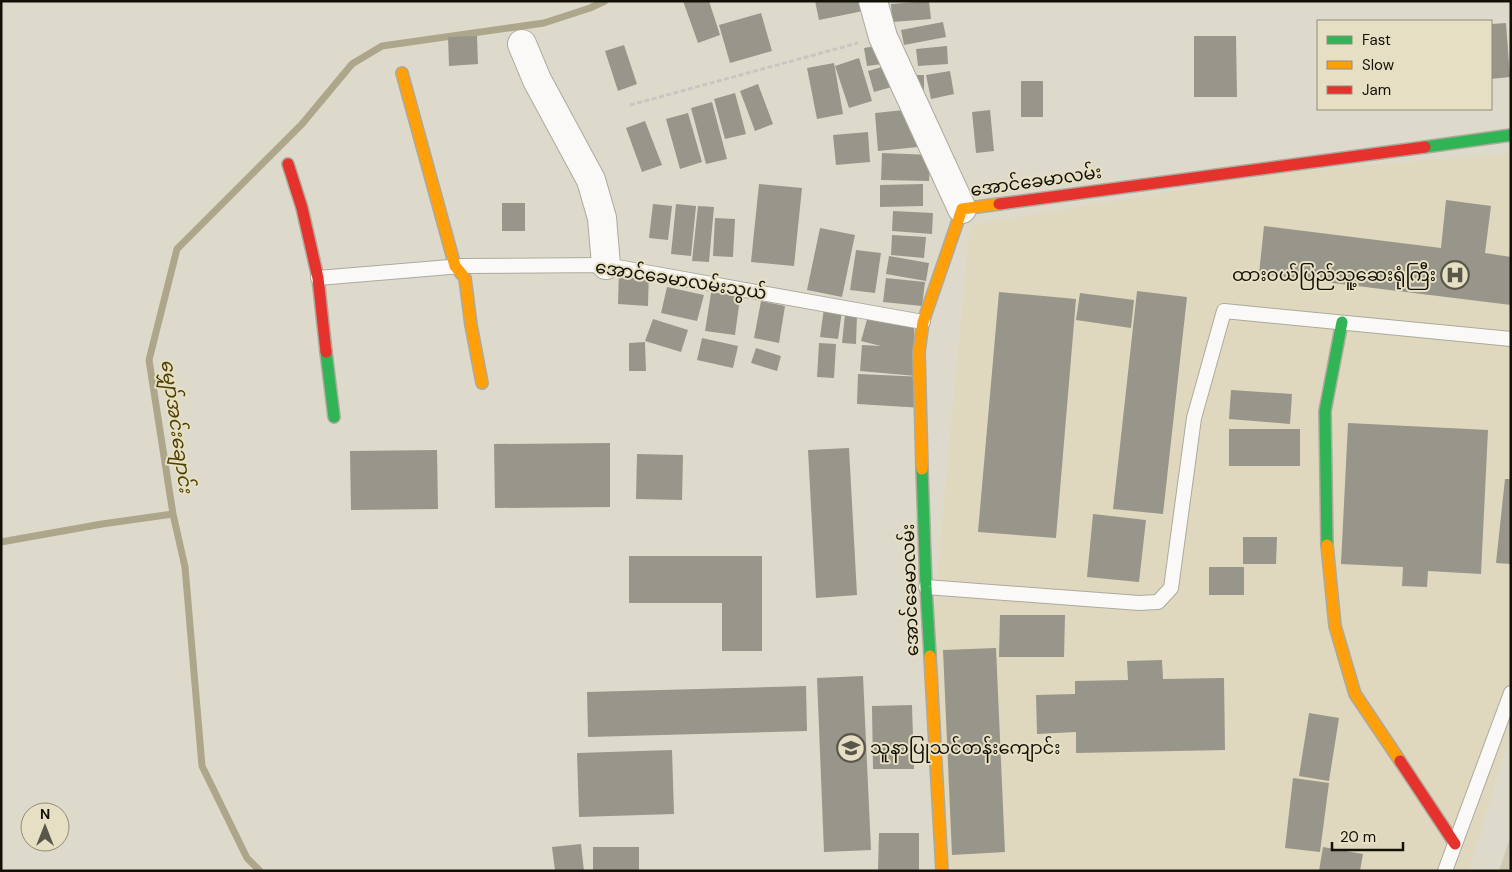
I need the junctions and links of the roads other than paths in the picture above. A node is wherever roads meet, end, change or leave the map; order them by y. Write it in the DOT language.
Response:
graph roads {
  1 [pos="873,1"];
  2 [pos="522,44"];
  3 [pos="402,73"];
  4 [pos="1511,134"];
  5 [pos="288,164"];
  6 [pos="962,208"];
  7 [pos="606,264"];
  8 [pos="455,266"];
  9 [pos="318,278"];
  10 [pos="923,322"];
  11 [pos="1342,322"];
  12 [pos="1511,339"];
  13 [pos="482,383"];
  14 [pos="334,417"];
  15 [pos="926,586"];
  16 [pos="1511,693"];
  17 [pos="1455,844"];
  18 [pos="942,871"];
  19 [pos="1445,871"];
  1 -- 6 [label="street"];
  2 -- 7 [label="street"];
  3 -- 8 [label="street"];
  4 -- 6 [label="street, အောင်ခေမာလမ်း"];
  5 -- 9 [label="street"];
  6 -- 10 [label="street, အောင်ခေမာလမ်း"];
  7 -- 8 [label="lane, အောင်ခေမာလမ်းသွယ်"];
  7 -- 10 [label="lane, အောင်ခေမာလမ်းသွယ်"];
  8 -- 9 [label="lane, အောင်ခေမာလမ်းသွယ်"];
  8 -- 13 [label="street"];
  9 -- 14 [label="street"];
  10 -- 15 [label="street, အောင်ခေမာလမ်း"];
  11 -- 12 [label="lane"];
  11 -- 15 [label="lane"];
  11 -- 17 [label="street"];
  15 -- 18 [label="street, အောင်ခေမာလမ်း"];
  16 -- 17 [label="lane"];
  17 -- 19 [label="lane"];
}
